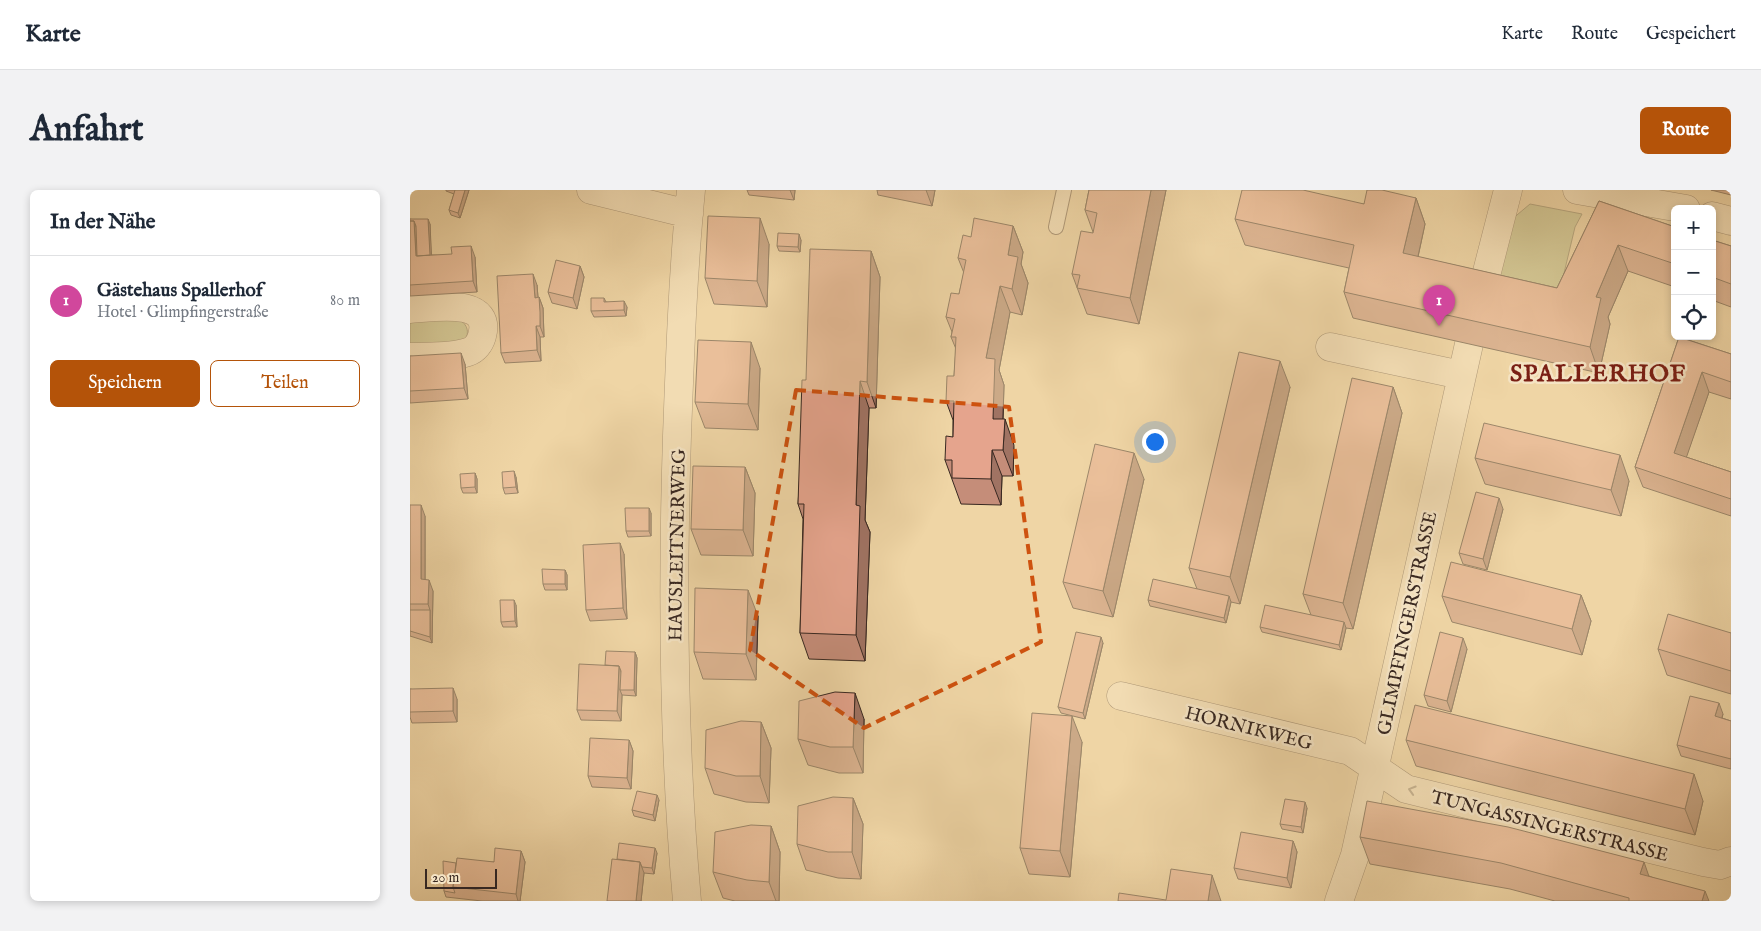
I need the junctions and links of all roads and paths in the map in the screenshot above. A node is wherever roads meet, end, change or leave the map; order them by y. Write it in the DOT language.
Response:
graph roads {
  1 [pos="591,190"];
  2 [pos="1064,190"];
  3 [pos="1508,190"];
  4 [pos="1576,190"];
  5 [pos="690,202"];
  6 [pos="1671,206"];
  7 [pos="1716,217"];
  8 [pos="1731,221"];
  9 [pos="1056,227"];
  10 [pos="1481,295"];
  11 [pos="410,309"];
  12 [pos="1469,344"];
  13 [pos="1330,347"];
  14 [pos="410,357"];
  15 [pos="1461,375"];
  16 [pos="1120,696"];
  17 [pos="1374,768"];
  18 [pos="1731,861"];
  19 [pos="687,901"];
  20 [pos="1339,901"];
  1 -- 5 [label="street"];
  2 -- 9 [label="lane"];
  3 -- 10 [label="street"];
  4 -- 6 [label="street"];
  5 -- 19 [label="street, HAUSLEITNERWEG"];
  7 -- 8 [label="street"];
  11 -- 14 [label="street"];
  12 -- 15 [label="street, GLIMPFINGERSTRASSE"];
  13 -- 15 [label="street"];
  15 -- 17 [label="street, GLIMPFINGERSTRASSE"];
  16 -- 17 [label="street, HORNIKWEG"];
  18 -- 17 [label="street, TUNGASSINGERSTRASSE, one-way"];
  17 -- 20 [label="street, GLIMPFINGERSTRASSE"];
}
